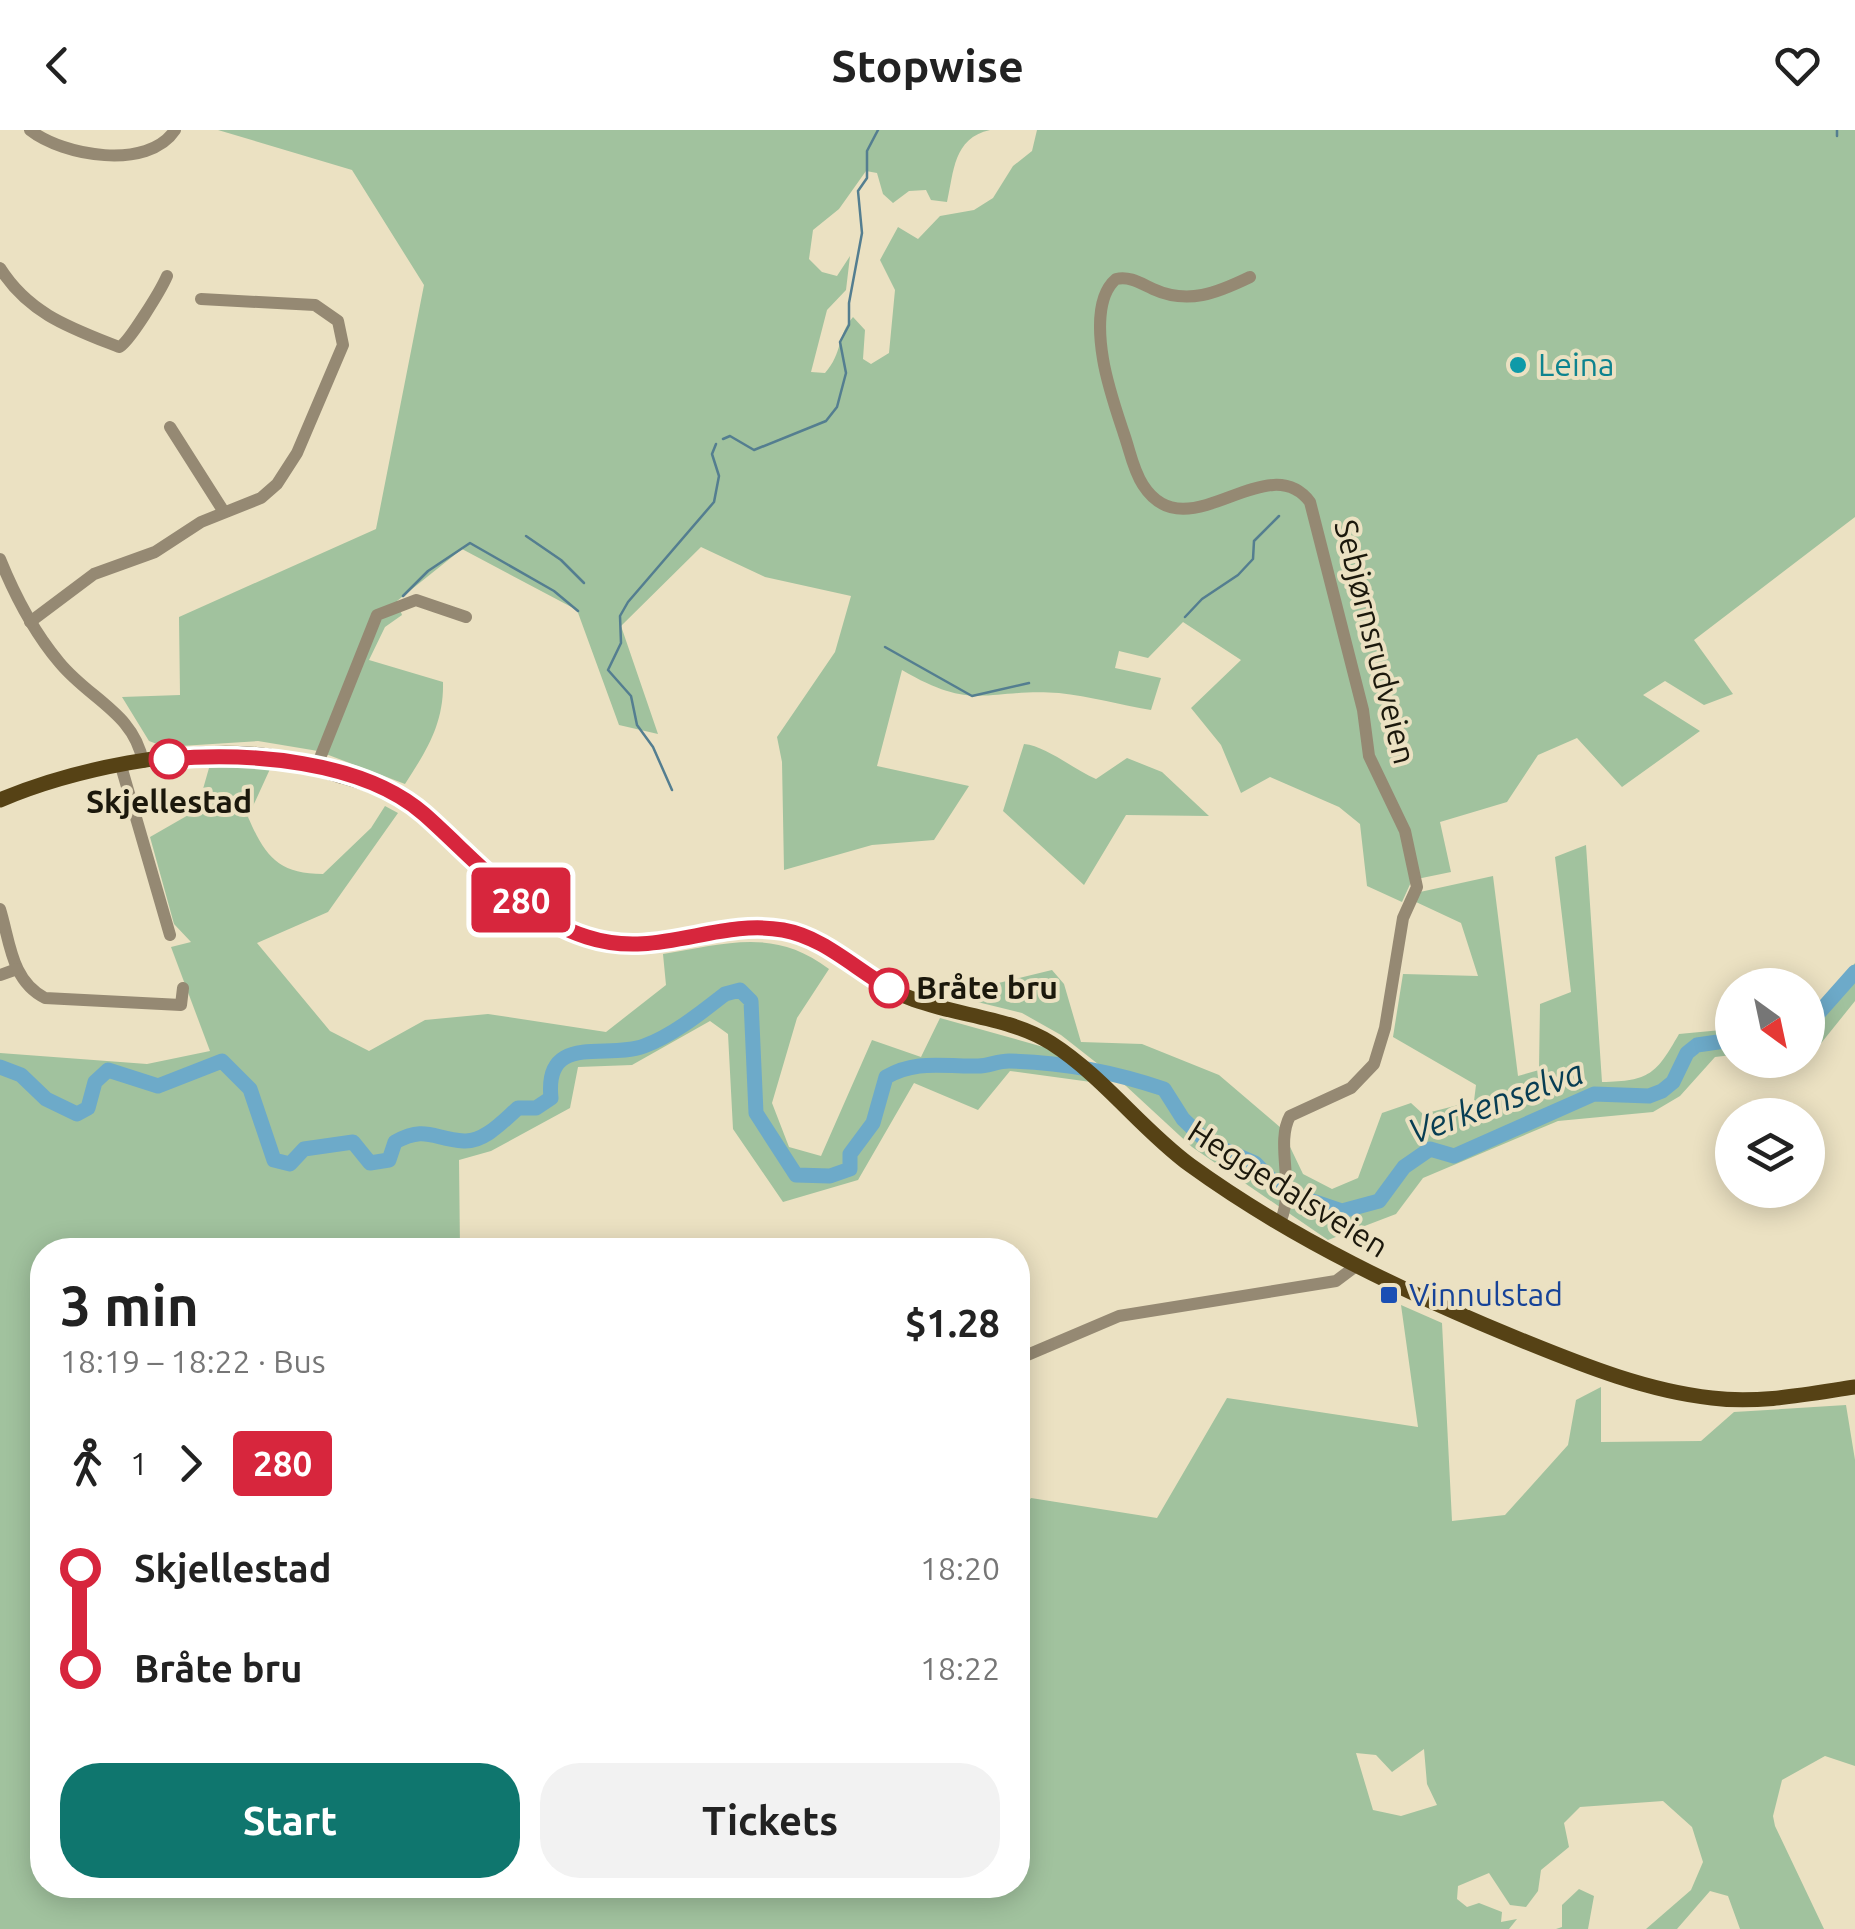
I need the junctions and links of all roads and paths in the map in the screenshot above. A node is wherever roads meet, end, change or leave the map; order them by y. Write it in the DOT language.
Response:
graph roads {
  1 [pos="30,130"];
  2 [pos="176,130"];
  3 [pos="0,268"];
  4 [pos="168,276"];
  5 [pos="1250,277"];
  6 [pos="201,298"];
  7 [pos="170,428"];
  8 [pos="224,512"];
  9 [pos="0,559"];
  10 [pos="466,617"];
  11 [pos="30,622"];
  12 [pos="142,762"];
  13 [pos="121,766"];
  14 [pos="316,768"];
  15 [pos="0,800"];
  16 [pos="0,908"];
  17 [pos="170,935"];
  18 [pos="17,970"];
  19 [pos="0,975"];
  20 [pos="183,988"];
  21 [pos="1281,1220"];
  22 [pos="1356,1266"];
  23 [pos="1030,1354"];
  24 [pos="1855,1387"];
  1 -- 2 [label="street"];
  3 -- 4 [label="street"];
  5 -- 21 [label="street, Sebjørnsrudveien"];
  6 -- 8 [label="street"];
  7 -- 8 [label="street"];
  8 -- 11 [label="street"];
  9 -- 11 [label="street"];
  10 -- 14 [label="street"];
  11 -- 12 [label="street"];
  12 -- 13 [label="main road"];
  12 -- 14 [label="main road"];
  13 -- 15 [label="main road"];
  13 -- 17 [label="street"];
  14 -- 21 [label="main road, Heggedalsveien"];
  16 -- 18 [label="street"];
  18 -- 19 [label="street"];
  18 -- 20 [label="street"];
  21 -- 22 [label="main road, Heggedalsveien"];
  22 -- 23 [label="street"];
  22 -- 24 [label="main road, Heggedalsveien"];
}
